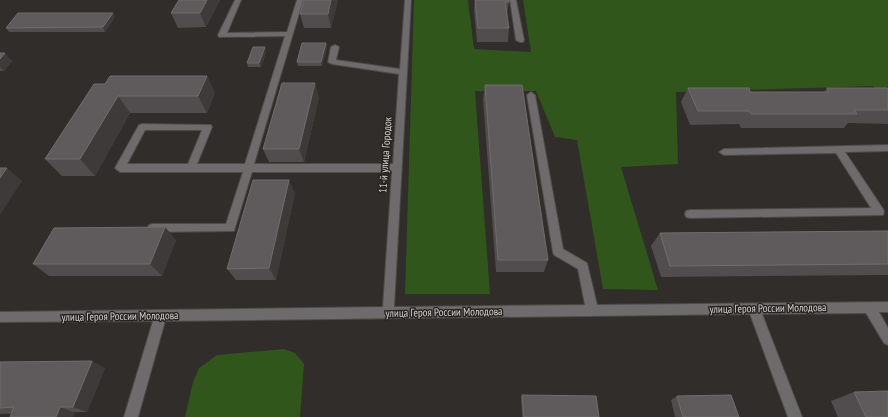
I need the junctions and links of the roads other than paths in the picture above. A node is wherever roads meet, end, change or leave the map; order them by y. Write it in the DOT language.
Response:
graph roads {
  1 [pos="238,0"];
  2 [pos="300,0"];
  3 [pos="408,0"];
  4 [pos="513,0"];
  5 [pos="290,34"];
  6 [pos="520,40"];
  7 [pos="335,47"];
  8 [pos="403,72"];
  9 [pos="531,95"];
  10 [pos="888,148"];
  11 [pos="838,149"];
  12 [pos="724,152"];
  13 [pos="192,168"];
  14 [pos="248,168"];
  15 [pos="396,168"];
  16 [pos="883,212"];
  17 [pos="690,214"];
  18 [pos="143,228"];
  19 [pos="869,307"];
  20 [pos="888,307"];
  21 [pos="754,308"];
  22 [pos="592,310"];
  23 [pos="388,312"];
  24 [pos="161,315"];
  25 [pos="0,317"];
  26 [pos="888,339"];
  27 [pos="131,417"];
  28 [pos="795,417"];
  1 -- 5 [label="street"];
  2 -- 5 [label="street"];
  3 -- 8 [label="street, 11-й улица Городок"];
  4 -- 6 [label="street"];
  5 -- 14 [label="street"];
  7 -- 8 [label="street"];
  8 -- 15 [label="street, 11-й улица Городок"];
  9 -- 22 [label="street"];
  10 -- 11 [label="street"];
  11 -- 12 [label="street"];
  11 -- 16 [label="street"];
  13 -- 13 [label="street"];
  13 -- 14 [label="street"];
  14 -- 15 [label="street"];
  14 -- 18 [label="street"];
  15 -- 23 [label="street, 11-й улица Городок"];
  16 -- 17 [label="street"];
  19 -- 20 [label="street, улица Героя России Молодова"];
  19 -- 21 [label="street, улица Героя России Молодова"];
  19 -- 26 [label="street"];
  21 -- 22 [label="street, улица Героя России Молодова"];
  21 -- 28 [label="street"];
  22 -- 23 [label="street, улица Героя России Молодова"];
  23 -- 24 [label="street, улица Героя России Молодова"];
  24 -- 25 [label="street, улица Героя России Молодова"];
  24 -- 27 [label="street"];
}
